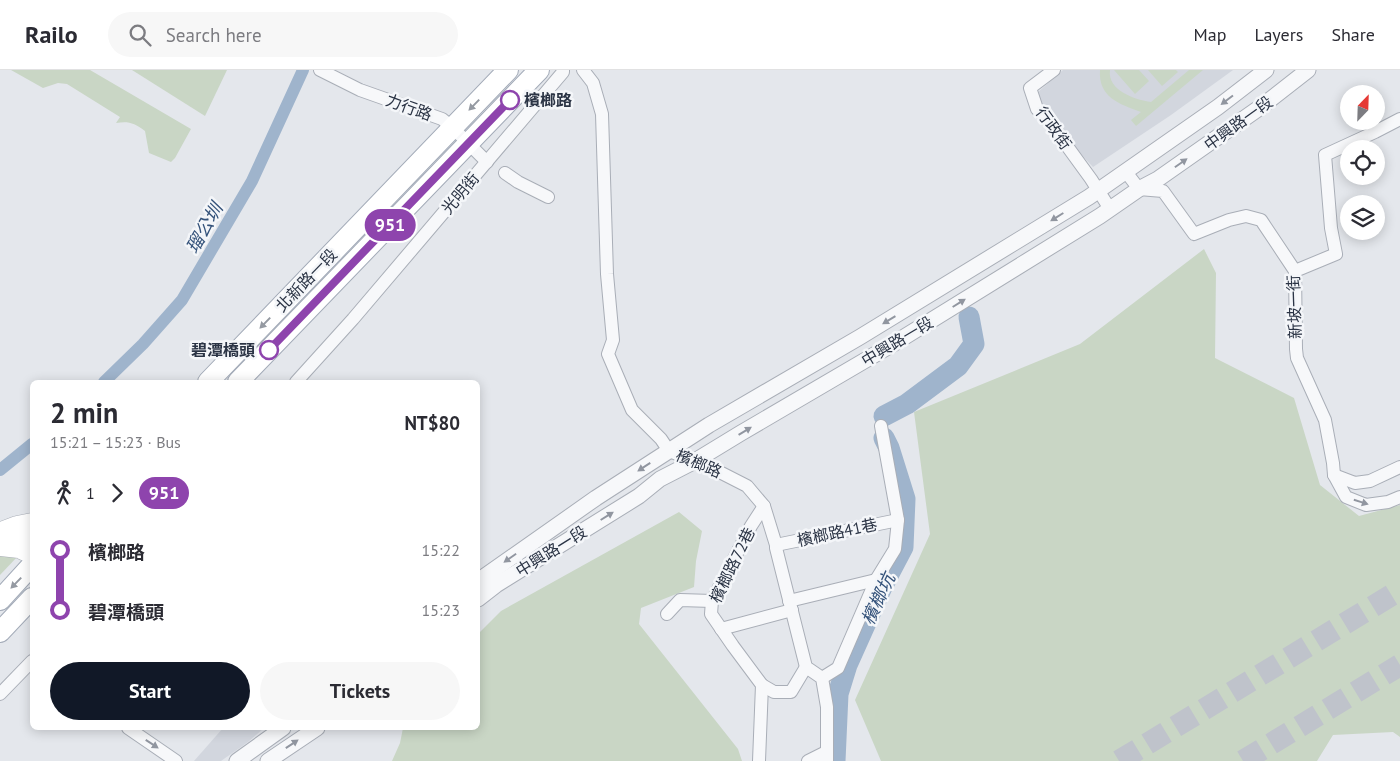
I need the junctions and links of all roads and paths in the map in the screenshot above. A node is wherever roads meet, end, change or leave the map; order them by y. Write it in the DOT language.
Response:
graph roads {
  1 [pos="320,70"];
  2 [pos="508,70"];
  3 [pos="539,70"];
  4 [pos="563,70"];
  5 [pos="583,70"];
  6 [pos="1054,70"];
  7 [pos="1266,70"];
  8 [pos="1308,70"];
  9 [pos="1400,119"];
  10 [pos="453,128"];
  11 [pos="468,143"];
  12 [pos="487,162"];
  13 [pos="1126,172"];
  14 [pos="506,173"];
  15 [pos="1139,189"];
  16 [pos="1098,191"];
  17 [pos="548,197"];
  18 [pos="1110,209"];
  19 [pos="1294,270"];
  20 [pos="210,380"];
  21 [pos="240,380"];
  22 [pos="298,380"];
  23 [pos="881,426"];
  24 [pos="669,451"];
  25 [pos="695,461"];
  26 [pos="1400,467"];
  27 [pos="1334,475"];
  28 [pos="1400,498"];
  29 [pos="764,506"];
  30 [pos="898,520"];
  31 [pos="30,522"];
  32 [pos="0,536"];
  33 [pos="30,539"];
  34 [pos="776,544"];
  35 [pos="30,554"];
  36 [pos="30,567"];
  37 [pos="480,580"];
  38 [pos="876,580"];
  39 [pos="480,597"];
  40 [pos="0,600"];
  41 [pos="30,600"];
  42 [pos="712,601"];
  43 [pos="791,605"];
  44 [pos="667,614"];
  45 [pos="721,629"];
  46 [pos="0,632"];
  47 [pos="30,663"];
  48 [pos="806,667"];
  49 [pos="822,678"];
  50 [pos="762,684"];
  51 [pos="0,694"];
  52 [pos="131,730"];
  53 [pos="280,730"];
  54 [pos="314,730"];
  55 [pos="827,757"];
  56 [pos="176,761"];
  57 [pos="237,761"];
  58 [pos="268,761"];
  59 [pos="758,761"];
  60 [pos="808,761"];
  1 -- 10 [label="street, 力行路"];
  2 -- 10 [label="main road, 北新路一段, one-way"];
  3 -- 11 [label="main road, 北新路一段"];
  4 -- 12 [label="street, 光明街"];
  5 -- 24 [label="street, 檳榔路"];
  6 -- 16 [label="street, 行政街"];
  7 -- 13 [label="street, 中興路一段, one-way"];
  15 -- 8 [label="street, 中興路一段, one-way"];
  9 -- 19 [label="street"];
  10 -- 11 [label="street, 力行路"];
  10 -- 20 [label="main road, 北新路一段, one-way"];
  11 -- 12 [label="street, 力行路"];
  11 -- 21 [label="main road, 北新路一段"];
  12 -- 22 [label="street, 光明街"];
  13 -- 15 [label="street"];
  13 -- 16 [label="street, 中興路一段"];
  14 -- 17 [label="street"];
  15 -- 18 [label="street, 中興路一段"];
  15 -- 19 [label="street, 新坡一街"];
  16 -- 18 [label="street"];
  16 -- 24 [label="street, 中興路一段, one-way"];
  25 -- 18 [label="street, 中興路一段, one-way"];
  19 -- 27 [label="street, 新坡一街"];
  23 -- 30 [label="street"];
  24 -- 25 [label="street, 檳榔路"];
  24 -- 37 [label="street, 中興路一段, one-way"];
  25 -- 29 [label="street, 檳榔路"];
  39 -- 25 [label="street, 中興路一段, one-way"];
  26 -- 27 [label="street"];
  27 -- 28 [label="street, 新坡一街, one-way"];
  29 -- 34 [label="street, 檳榔路"];
  29 -- 42 [label="street, 檳榔路72巷"];
  30 -- 34 [label="street, 檳榔路41巷"];
  30 -- 38 [label="street"];
  31 -- 32 [label="main road"];
  32 -- 33 [label="main road"];
  32 -- 35 [label="main road"];
  34 -- 43 [label="street, 檳榔路"];
  36 -- 40 [label="main road, one-way"];
  38 -- 43 [label="street"];
  38 -- 49 [label="street"];
  41 -- 46 [label="main road"];
  42 -- 44 [label="street"];
  42 -- 45 [label="street, 檳榔路72巷"];
  43 -- 45 [label="street"];
  43 -- 48 [label="street, 檳榔路"];
  45 -- 50 [label="street, 檳榔路72巷"];
  47 -- 51 [label="street"];
  48 -- 49 [label="street"];
  48 -- 50 [label="street"];
  49 -- 55 [label="street"];
  50 -- 59 [label="street"];
  52 -- 56 [label="street, one-way"];
  53 -- 57 [label="street"];
  58 -- 54 [label="street, one-way"];
  55 -- 60 [label="street"];
}
